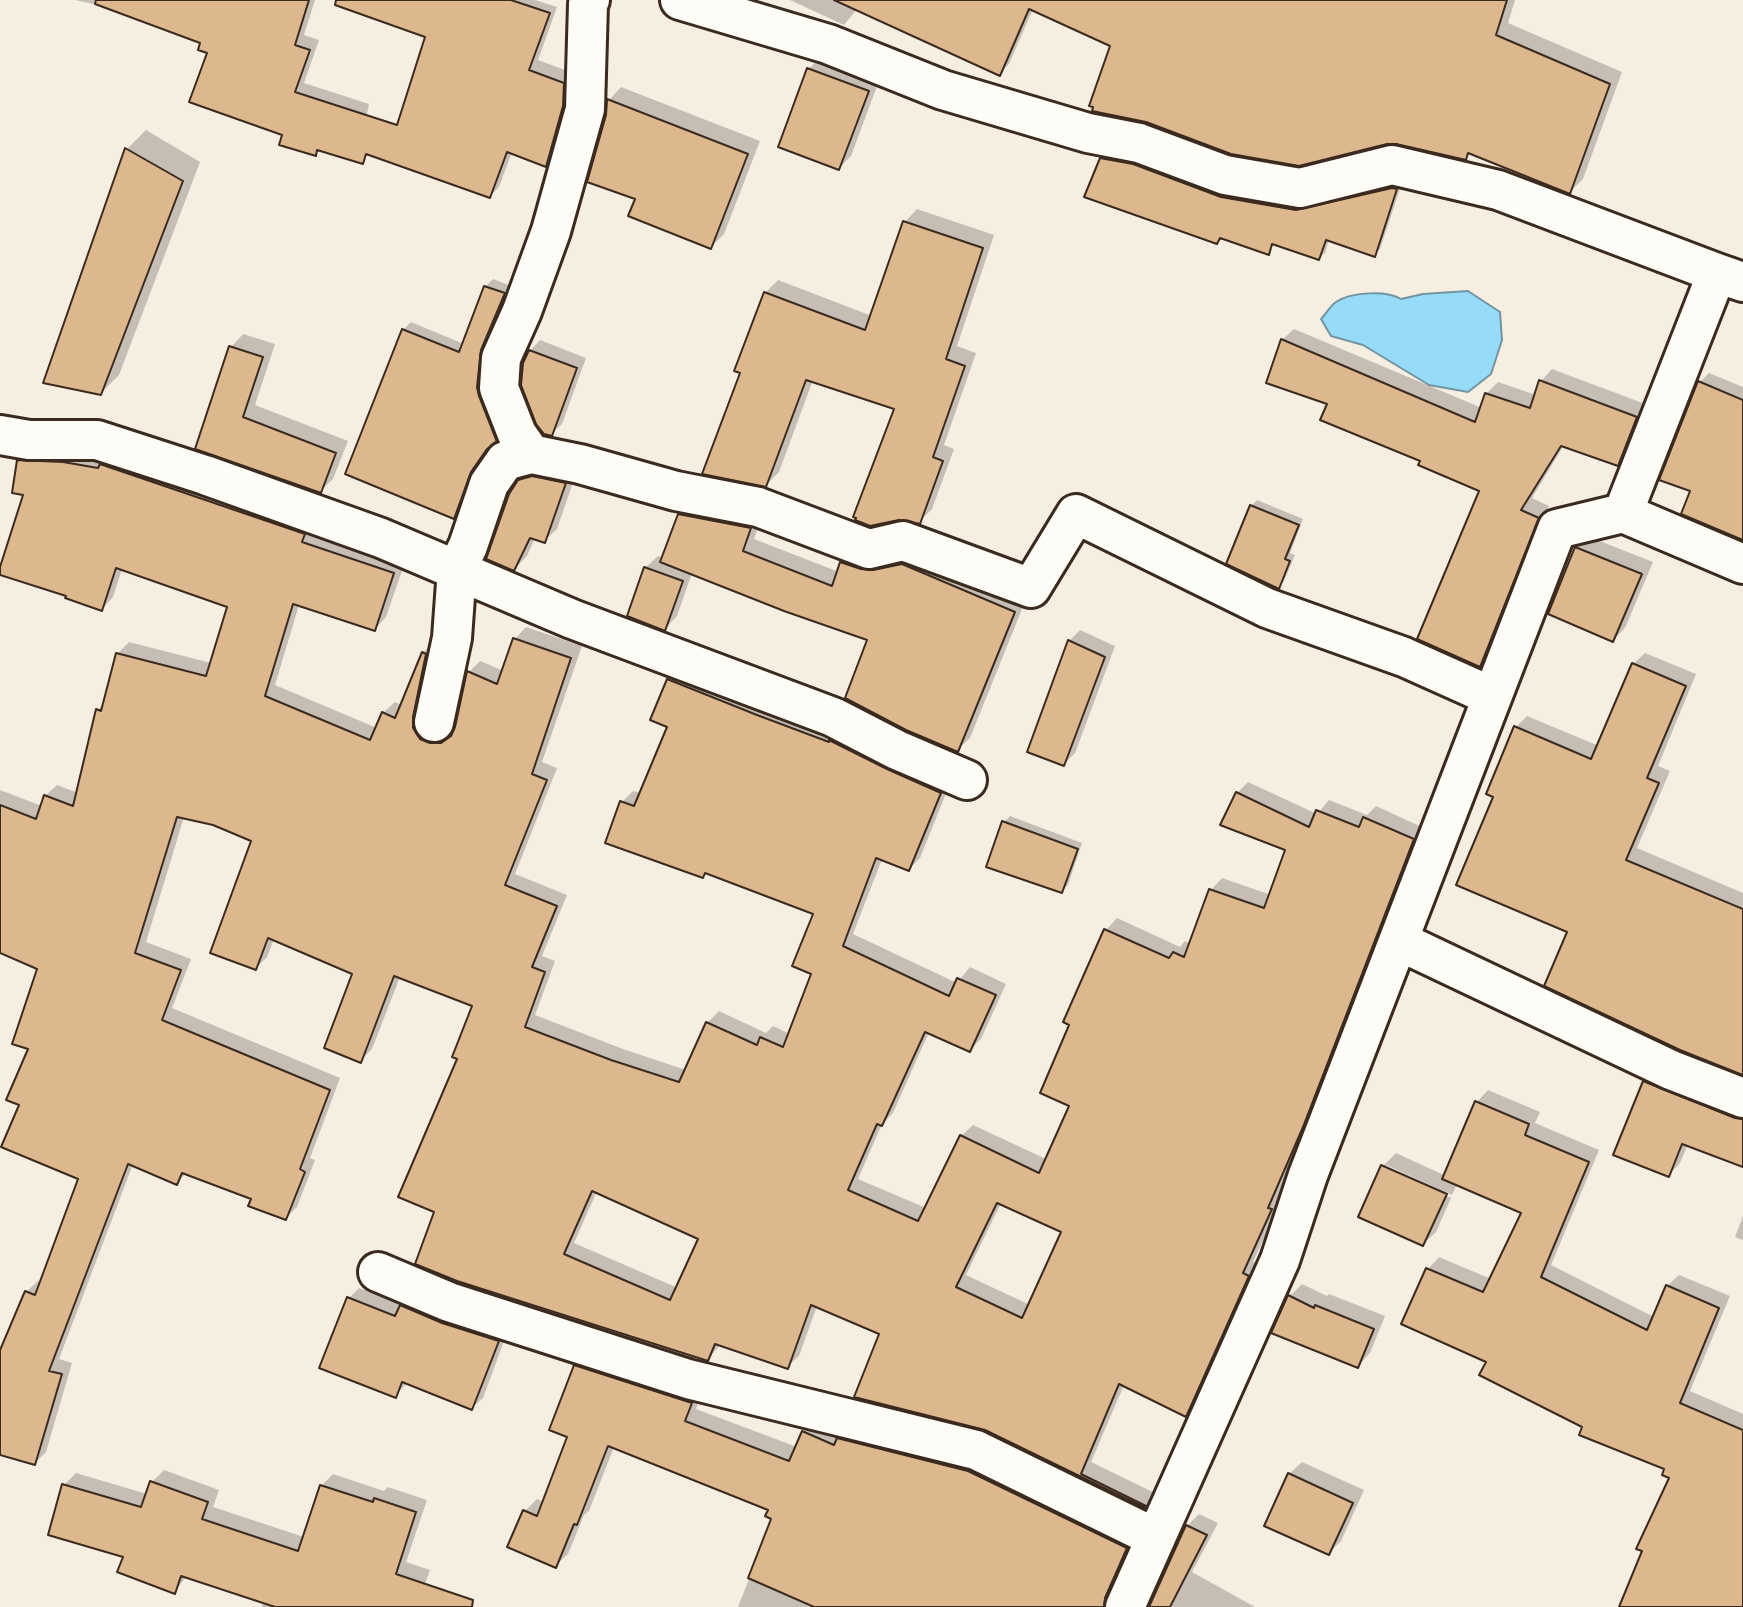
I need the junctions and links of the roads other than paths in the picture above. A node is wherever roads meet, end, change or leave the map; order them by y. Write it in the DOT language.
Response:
graph roads {
  1 [pos="590,0"];
  2 [pos="680,0"];
  3 [pos="1730,278"];
  4 [pos="0,435"];
  5 [pos="531,454"];
  6 [pos="1623,513"];
  7 [pos="1743,564"];
  8 [pos="457,569"];
  9 [pos="1491,696"];
  10 [pos="434,722"];
  11 [pos="967,780"];
  12 [pos="1399,941"];
  13 [pos="1743,1098"];
  14 [pos="378,1272"];
  15 [pos="1156,1538"];
  16 [pos="1125,1607"];
  1 -- 5 [label="street"];
  2 -- 3 [label="street"];
  3 -- 6 [label="street"];
  4 -- 8 [label="street"];
  5 -- 8 [label="street"];
  5 -- 9 [label="street"];
  6 -- 7 [label="street"];
  6 -- 9 [label="street"];
  8 -- 10 [label="street"];
  8 -- 11 [label="street"];
  9 -- 12 [label="street"];
  12 -- 13 [label="street"];
  12 -- 15 [label="street"];
  14 -- 15 [label="street"];
  15 -- 16 [label="street"];
}
